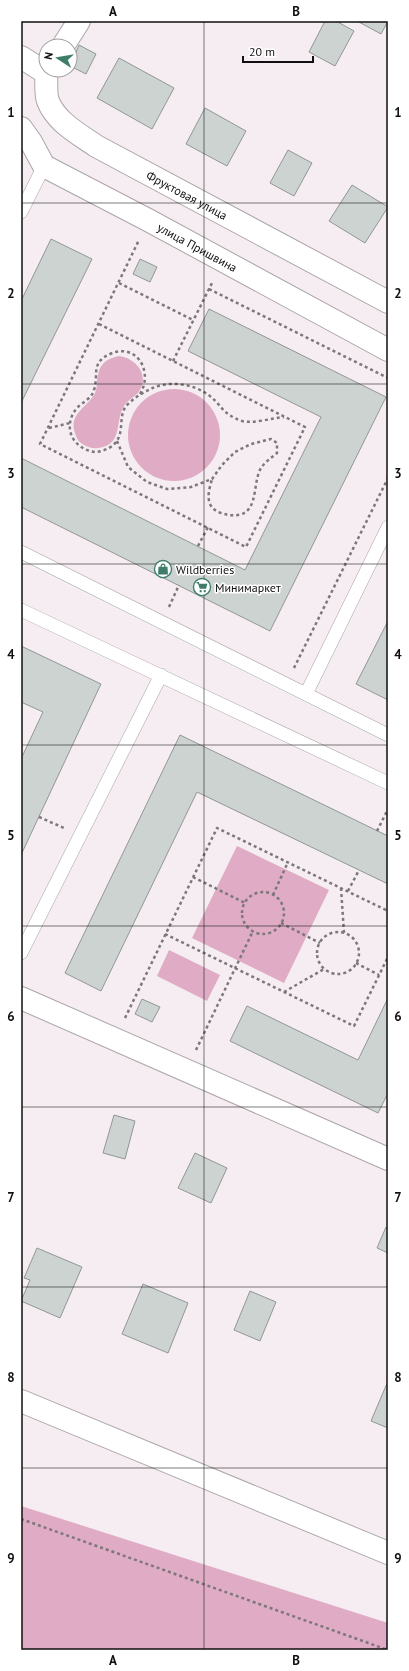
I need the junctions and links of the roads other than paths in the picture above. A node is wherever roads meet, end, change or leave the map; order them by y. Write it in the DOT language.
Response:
graph roads {
  1 [pos="79,21"];
  2 [pos="68,38"];
  3 [pos="21,57"];
  4 [pos="38,66"];
  5 [pos="47,78"];
  6 [pos="21,128"];
  7 [pos="44,166"];
  8 [pos="21,212"];
  9 [pos="388,302"];
  10 [pos="388,350"];
  11 [pos="388,528"];
  12 [pos="21,552"];
  13 [pos="21,610"];
  14 [pos="161,675"];
  15 [pos="306,694"];
  16 [pos="388,735"];
  17 [pos="388,783"];
  18 [pos="21,953"];
  19 [pos="21,998"];
  20 [pos="388,1160"];
  21 [pos="21,1401"];
  22 [pos="388,1552"];
  1 -- 2 [label="street"];
  3 -- 4 [label="street, Фруктовая улица"];
  5 -- 9 [label="street, Фруктовая улица"];
  6 -- 7 [label="street"];
  7 -- 8 [label="lane"];
  7 -- 10 [label="street, улица Пришвина"];
  11 -- 15 [label="lane"];
  12 -- 15 [label="lane"];
  13 -- 14 [label="lane"];
  14 -- 17 [label="lane"];
  14 -- 18 [label="lane"];
  15 -- 16 [label="lane"];
  19 -- 20 [label="street"];
  21 -- 22 [label="street"];
}
